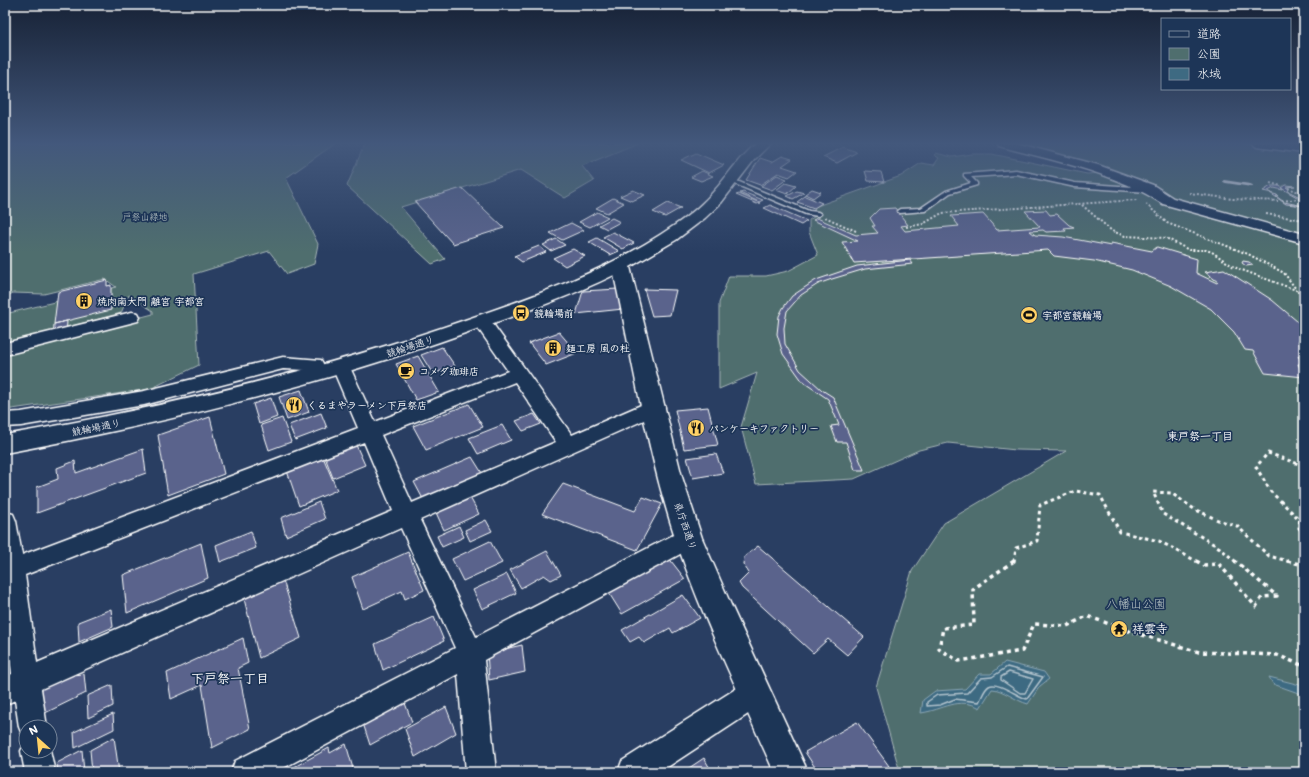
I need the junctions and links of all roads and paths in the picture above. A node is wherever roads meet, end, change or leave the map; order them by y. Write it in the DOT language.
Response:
graph roads {
  1 [pos="970,179"];
  2 [pos="1049,179"];
  3 [pos="1123,179"];
  4 [pos="730,180"];
  5 [pos="1270,183"];
  6 [pos="1282,186"];
  7 [pos="1288,188"];
  8 [pos="1152,190"];
  9 [pos="1182,192"];
  10 [pos="1303,193"];
  11 [pos="1304,197"];
  12 [pos="1299,199"];
  13 [pos="1282,200"];
  14 [pos="1278,201"];
  15 [pos="1082,205"];
  16 [pos="900,211"];
  17 [pos="818,214"];
  18 [pos="906,227"];
  19 [pos="856,231"];
  20 [pos="1304,238"];
  21 [pos="621,266"];
  22 [pos="1296,290"];
  23 [pos="1304,293"];
  24 [pos="132,316"];
  25 [pos="482,321"];
  26 [pos="5,349"];
  27 [pos="342,367"];
  28 [pos="316,374"];
  29 [pos="519,374"];
  30 [pos="654,407"];
  31 [pos="5,420"];
  32 [pos="369,431"];
  33 [pos="5,444"];
  34 [pos="568,444"];
  35 [pos="1304,466"];
  36 [pos="406,515"];
  37 [pos="5,521"];
  38 [pos="1304,533"];
  39 [pos="689,538"];
  40 [pos="1304,565"];
  41 [pos="13,569"];
  42 [pos="470,653"];
  43 [pos="1304,666"];
  44 [pos="15,686"];
  45 [pos="755,693"];
  46 [pos="29,719"];
  47 [pos="38,759"];
  48 [pos="40,772"];
  49 [pos="246,772"];
  50 [pos="481,772"];
  51 [pos="634,772"];
  52 [pos="791,772"];
  1 -- 16 [label="lane"];
  2 -- 8 [label="lane"];
  3 -- 8 [label="street"];
  4 -- 17 [label="lane"];
  4 -- 21 [label="street, 競輪場通り"];
  5 -- 6 [label="path"];
  7 -- 10 [label="path"];
  8 -- 20 [label="street"];
  9 -- 14 [label="path"];
  10 -- 11 [label="path"];
  12 -- 13 [label="path"];
  15 -- 18 [label="path"];
  15 -- 22 [label="path"];
  15 -- 22 [label="path"];
  17 -- 19 [label="path"];
  21 -- 25 [label="street, 競輪場通り"];
  21 -- 30 [label="street, 県庁西通り"];
  22 -- 23 [label="path"];
  24 -- 26 [label="street"];
  25 -- 27 [label="street, 競輪場通り"];
  25 -- 29 [label="street"];
  27 -- 28 [label="street, 競輪場通り"];
  27 -- 32 [label="street"];
  28 -- 31 [label="street"];
  28 -- 33 [label="street, 競輪場通り"];
  29 -- 32 [label="street"];
  29 -- 34 [label="street"];
  30 -- 34 [label="street"];
  30 -- 39 [label="street, 県庁西通り"];
  32 -- 36 [label="street"];
  32 -- 41 [label="street"];
  34 -- 36 [label="street"];
  35 -- 38 [label="path"];
  36 -- 42 [label="street"];
  36 -- 44 [label="street"];
  37 -- 41 [label="street"];
  39 -- 42 [label="street"];
  39 -- 45 [label="street, 県庁西通り"];
  40 -- 43 [label="path"];
  41 -- 44 [label="street"];
  42 -- 49 [label="street"];
  42 -- 50 [label="street"];
  44 -- 46 [label="street"];
  45 -- 51 [label="street"];
  45 -- 52 [label="street, 県庁西通り"];
  47 -- 48 [label="street"];
}
